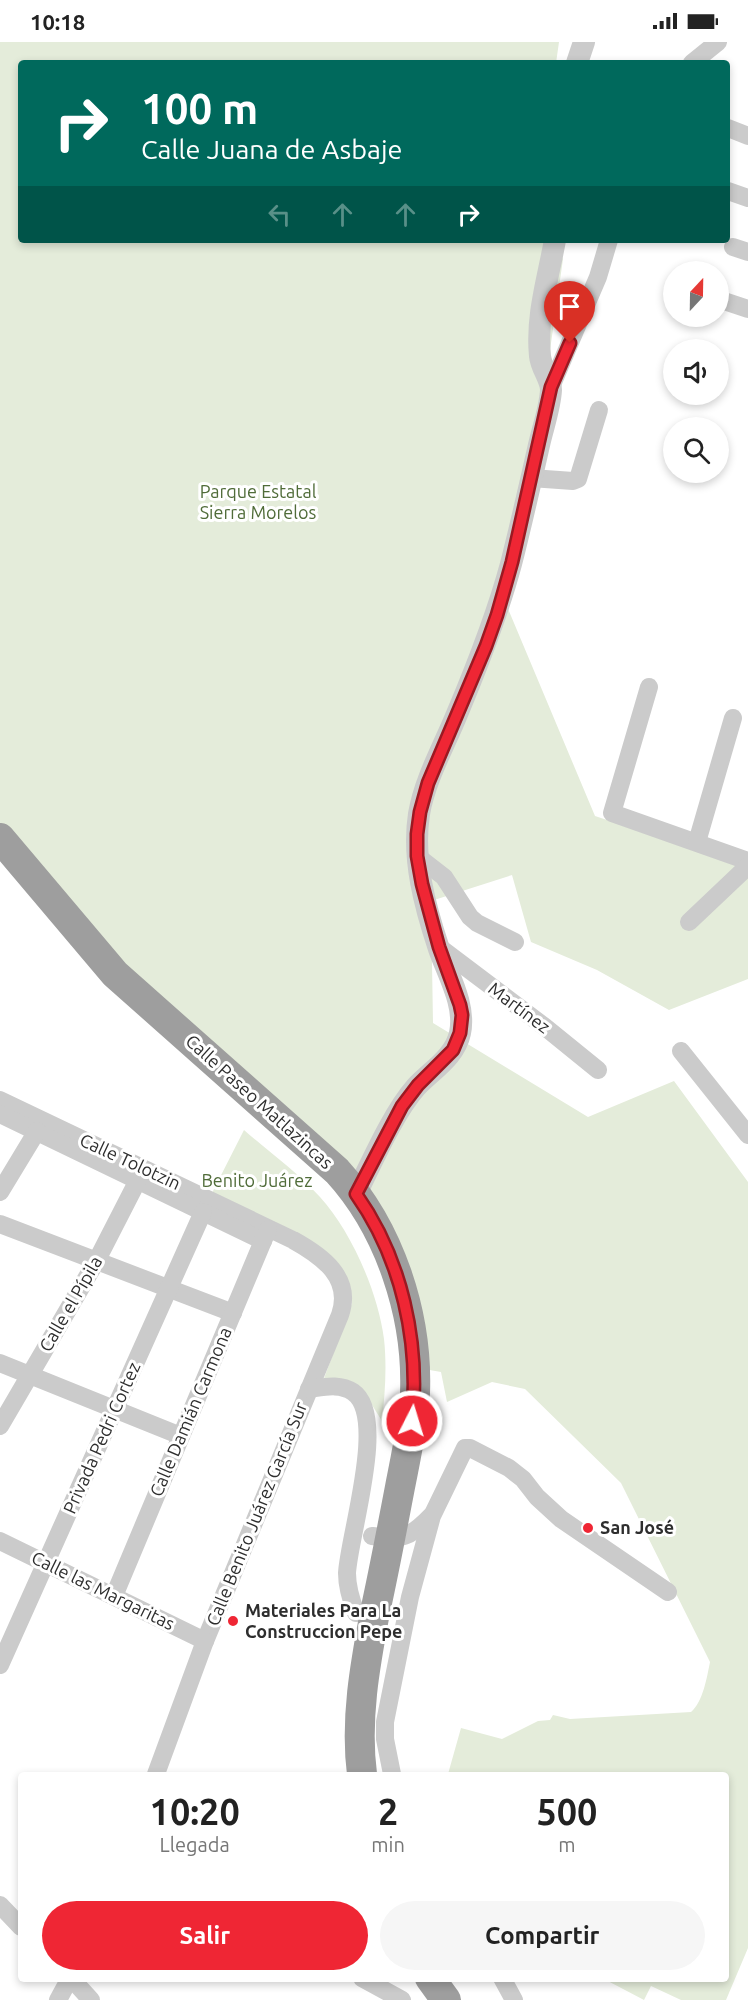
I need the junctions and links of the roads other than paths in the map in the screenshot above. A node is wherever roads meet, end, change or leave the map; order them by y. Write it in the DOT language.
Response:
graph roads {
  1 [pos="584,42"];
  2 [pos="718,42"];
  3 [pos="578,60"];
  4 [pos="696,60"];
  5 [pos="730,129"];
  6 [pos="748,136"];
  7 [pos="730,192"];
  8 [pos="748,198"];
  9 [pos="554,243"];
  10 [pos="608,243"];
  11 [pos="729,303"];
  12 [pos="748,309"];
  13 [pos="551,387"];
  14 [pos="599,410"];
  15 [pos="531,478"];
  16 [pos="649,687"];
  17 [pos="733,718"];
  18 [pos="0,838"];
  19 [pos="697,842"];
  20 [pos="417,856"];
  21 [pos="748,861"];
  22 [pos="0,865"];
  23 [pos="748,866"];
  24 [pos="688,922"];
  25 [pos="515,942"];
  26 [pos="439,947"];
  27 [pos="681,1051"];
  28 [pos="598,1070"];
  29 [pos="0,1100"];
  30 [pos="0,1114"];
  31 [pos="37,1131"];
  32 [pos="748,1135"];
  33 [pos="138,1180"];
  34 [pos="0,1192"];
  35 [pos="356,1194"];
  36 [pos="203,1212"];
  37 [pos="0,1224"];
  38 [pos="266,1235"];
  39 [pos="97,1260"];
  40 [pos="343,1288"];
  41 [pos="169,1289"];
  42 [pos="233,1313"];
  43 [pos="0,1363"];
  44 [pos="30,1376"];
  45 [pos="309,1389"];
  46 [pos="115,1410"];
  47 [pos="0,1426"];
  48 [pos="181,1436"];
  49 [pos="432,1516"];
  50 [pos="381,1538"];
  51 [pos="0,1541"];
  52 [pos="45,1563"];
  53 [pos="668,1592"];
  54 [pos="114,1596"];
  55 [pos="356,1613"];
  56 [pos="205,1641"];
  57 [pos="0,1665"];
  58 [pos="157,1772"];
  59 [pos="344,1772"];
  60 [pos="362,1772"];
  61 [pos="393,1772"];
  62 [pos="0,1905"];
  63 [pos="18,1924"];
  64 [pos="68,1982"];
  65 [pos="75,1982"];
  66 [pos="369,1982"];
  67 [pos="430,1982"];
  68 [pos="432,1982"];
  69 [pos="456,1982"];
  70 [pos="504,1982"];
  71 [pos="57,2000"];
  72 [pos="91,2000"];
  73 [pos="402,2000"];
  74 [pos="433,2000"];
  75 [pos="446,2000"];
  76 [pos="467,2000"];
  77 [pos="514,2000"];
  1 -- 3 [label="street"];
  2 -- 4 [label="street"];
  5 -- 6 [label="street"];
  7 -- 8 [label="street"];
  9 -- 13 [label="street"];
  10 -- 13 [label="street"];
  11 -- 12 [label="street"];
  13 -- 15 [label="street"];
  14 -- 15 [label="street"];
  15 -- 20 [label="street"];
  16 -- 19 [label="street"];
  17 -- 19 [label="street"];
  18 -- 35 [label="highway, Calle Paseo Matlazincas"];
  19 -- 21 [label="street"];
  20 -- 25 [label="street"];
  20 -- 26 [label="street"];
  22 -- 50 [label="highway, Calle Paseo Matlazincas"];
  23 -- 24 [label="street"];
  26 -- 28 [label="street, Martínez"];
  26 -- 35 [label="street"];
  27 -- 32 [label="street"];
  29 -- 38 [label="street, Calle Tolotzin"];
  30 -- 31 [label="street, Calle Tolotzin"];
  31 -- 33 [label="street, Calle Tolotzin"];
  31 -- 34 [label="street"];
  33 -- 36 [label="street, Calle Tolotzin"];
  33 -- 39 [label="street, Calle el Pípila"];
  35 -- 50 [label="highway, Calle Paseo Matlazincas"];
  36 -- 38 [label="street, Calle Tolotzin"];
  36 -- 41 [label="street, Privada Pedri Cortez"];
  37 -- 39 [label="street"];
  38 -- 40 [label="street, Calle Tolotzin"];
  38 -- 42 [label="street, Calle Damián Carmona"];
  39 -- 41 [label="street"];
  39 -- 44 [label="street, Calle el Pípila"];
  40 -- 45 [label="street, Calle Benito Juárez García Sur"];
  41 -- 42 [label="street"];
  41 -- 46 [label="street, Privada Pedri Cortez"];
  42 -- 48 [label="street, Calle Damián Carmona"];
  43 -- 44 [label="street"];
  44 -- 46 [label="street"];
  44 -- 47 [label="street, Calle el Pípila"];
  45 -- 55 [label="street"];
  45 -- 56 [label="street, Calle Benito Juárez García Sur"];
  46 -- 48 [label="street"];
  46 -- 52 [label="street, Privada Pedri Cortez"];
  48 -- 54 [label="street, Calle Damián Carmona"];
  49 -- 50 [label="street"];
  49 -- 53 [label="street"];
  49 -- 61 [label="street"];
  50 -- 55 [label="highway, Calle Paseo Matlazincas"];
  50 -- 60 [label="highway, Calle Paseo Matlazincas"];
  51 -- 52 [label="street, Calle las Margaritas"];
  52 -- 54 [label="street, Calle las Margaritas"];
  52 -- 57 [label="street, Privada Pedri Cortez"];
  54 -- 56 [label="street, Calle las Margaritas"];
  55 -- 59 [label="highway, Calle Paseo Matlazincas"];
  56 -- 58 [label="street, Calle Benito Juárez García Sur"];
  62 -- 63 [label="street"];
  64 -- 71 [label="street"];
  65 -- 72 [label="street"];
  66 -- 73 [label="street"];
  67 -- 74 [label="street"];
  68 -- 75 [label="highway"];
  69 -- 76 [label="highway"];
  70 -- 77 [label="street"];
}
